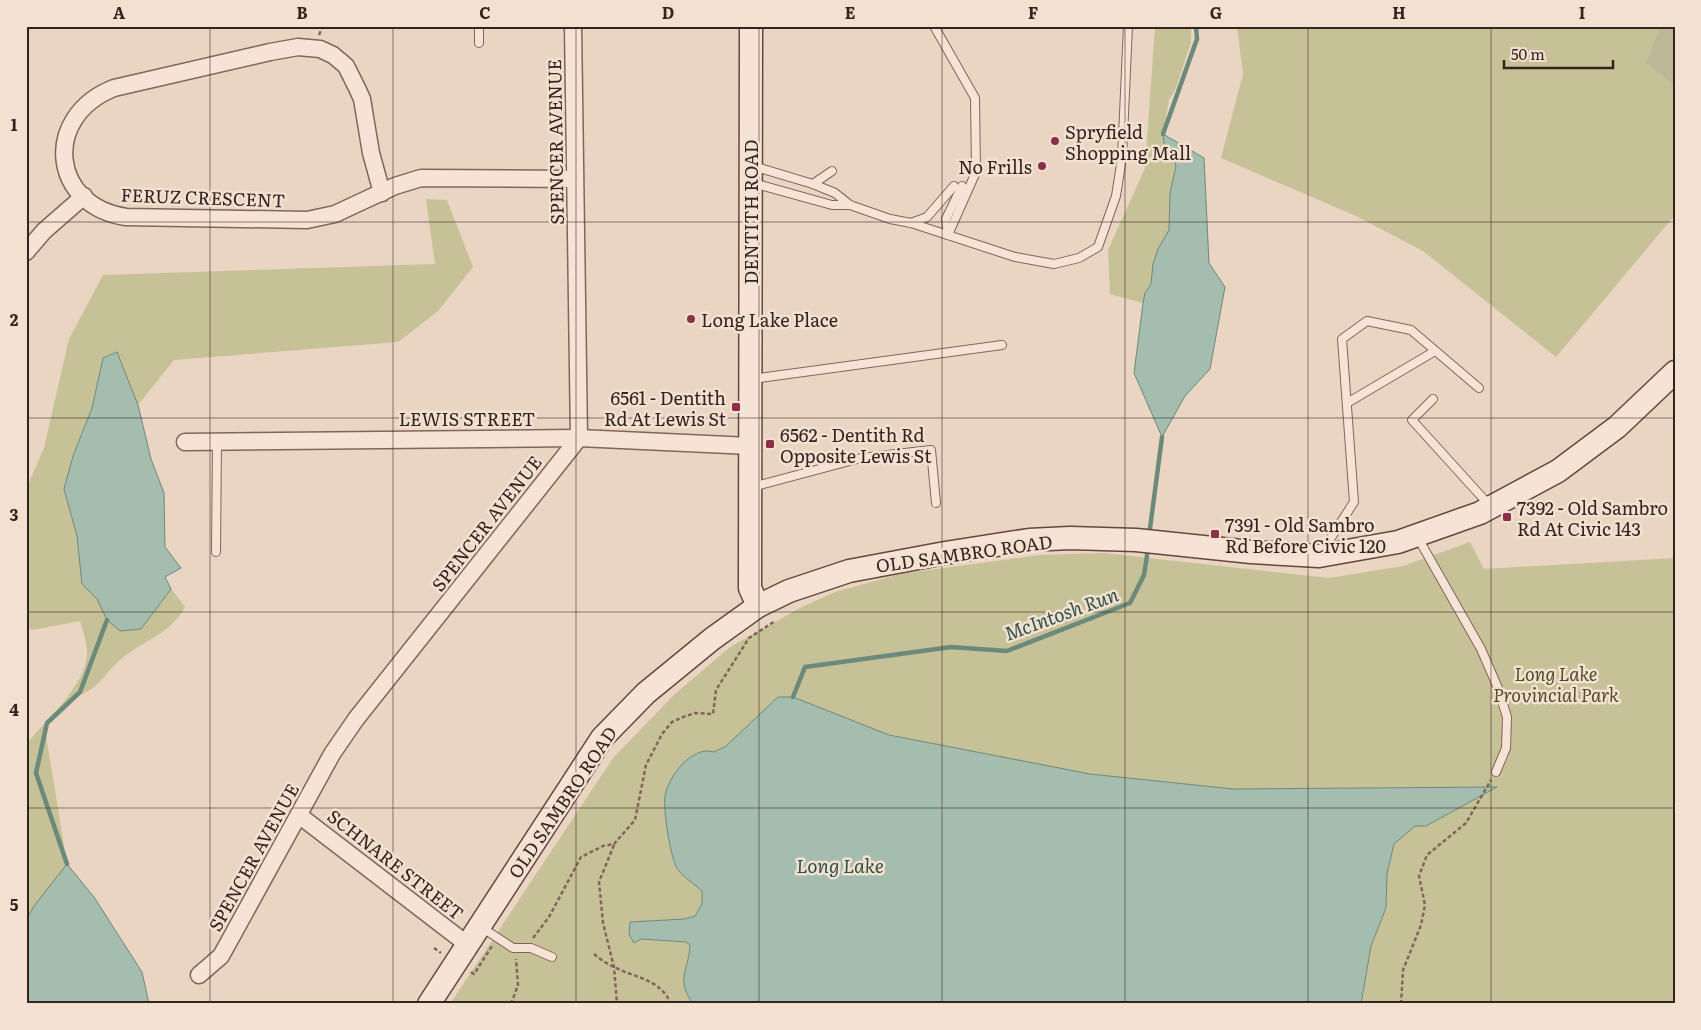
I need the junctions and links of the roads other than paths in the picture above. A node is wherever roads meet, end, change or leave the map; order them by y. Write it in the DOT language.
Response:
graph roads {
  1 [pos="480,26"];
  2 [pos="573,26"];
  3 [pos="751,26"];
  4 [pos="934,26"];
  5 [pos="1128,26"];
  6 [pos="479,43"];
  7 [pos="832,171"];
  8 [pos="751,174"];
  9 [pos="576,179"];
  10 [pos="813,184"];
  11 [pos="962,186"];
  12 [pos="382,193"];
  13 [pos="84,196"];
  14 [pos="850,204"];
  15 [pos="912,223"];
  16 [pos="948,236"];
  17 [pos="26,252"];
  18 [pos="1002,345"];
  19 [pos="1435,351"];
  20 [pos="1675,372"];
  21 [pos="750,379"];
  22 [pos="1479,388"];
  23 [pos="1433,399"];
  24 [pos="1347,403"];
  25 [pos="579,438"];
  26 [pos="217,441"];
  27 [pos="185,442"];
  28 [pos="750,446"];
  29 [pos="750,488"];
  30 [pos="936,503"];
  31 [pos="1491,508"];
  32 [pos="1417,537"];
  33 [pos="216,552"];
  34 [pos="1319,556"];
  35 [pos="766,614"];
  36 [pos="1496,772"];
  37 [pos="300,816"];
  38 [pos="474,936"];
  39 [pos="552,957"];
  40 [pos="199,975"];
  41 [pos="430,1004"];
  1 -- 6 [label="lane"];
  2 -- 9 [label="street, SPENCER AVENUE"];
  3 -- 8 [label="main road, DENTITH ROAD"];
  4 -- 11 [label="lane"];
  5 -- 16 [label="lane"];
  7 -- 10 [label="lane"];
  8 -- 10 [label="lane"];
  8 -- 14 [label="lane"];
  8 -- 21 [label="main road, DENTITH ROAD"];
  9 -- 12 [label="street, FERUZ CRESCENT"];
  9 -- 25 [label="street, SPENCER AVENUE"];
  10 -- 14 [label="lane"];
  11 -- 15 [label="lane"];
  11 -- 16 [label="lane"];
  12 -- 13 [label="street, FERUZ CRESCENT"];
  12 -- 13 [label="street, FERUZ CRESCENT"];
  13 -- 17 [label="street"];
  14 -- 15 [label="lane"];
  15 -- 16 [label="lane"];
  18 -- 21 [label="lane"];
  19 -- 22 [label="lane"];
  19 -- 24 [label="lane"];
  19 -- 24 [label="lane"];
  20 -- 31 [label="main road, OLD SAMBRO ROAD"];
  21 -- 28 [label="main road, DENTITH ROAD"];
  23 -- 31 [label="lane"];
  24 -- 34 [label="lane"];
  25 -- 26 [label="street, LEWIS STREET"];
  25 -- 28 [label="street, LEWIS STREET"];
  25 -- 37 [label="street, SPENCER AVENUE"];
  26 -- 27 [label="street, LEWIS STREET"];
  26 -- 33 [label="lane"];
  28 -- 29 [label="main road, DENTITH ROAD"];
  29 -- 30 [label="lane"];
  29 -- 35 [label="main road, DENTITH ROAD"];
  31 -- 32 [label="main road, OLD SAMBRO ROAD"];
  32 -- 34 [label="main road, OLD SAMBRO ROAD"];
  32 -- 36 [label="lane"];
  34 -- 35 [label="main road, OLD SAMBRO ROAD"];
  35 -- 38 [label="main road, OLD SAMBRO ROAD"];
  37 -- 38 [label="street, SCHNARE STREET"];
  37 -- 40 [label="street, SPENCER AVENUE"];
  38 -- 39 [label="lane"];
  38 -- 41 [label="main road, OLD SAMBRO ROAD"];
}
